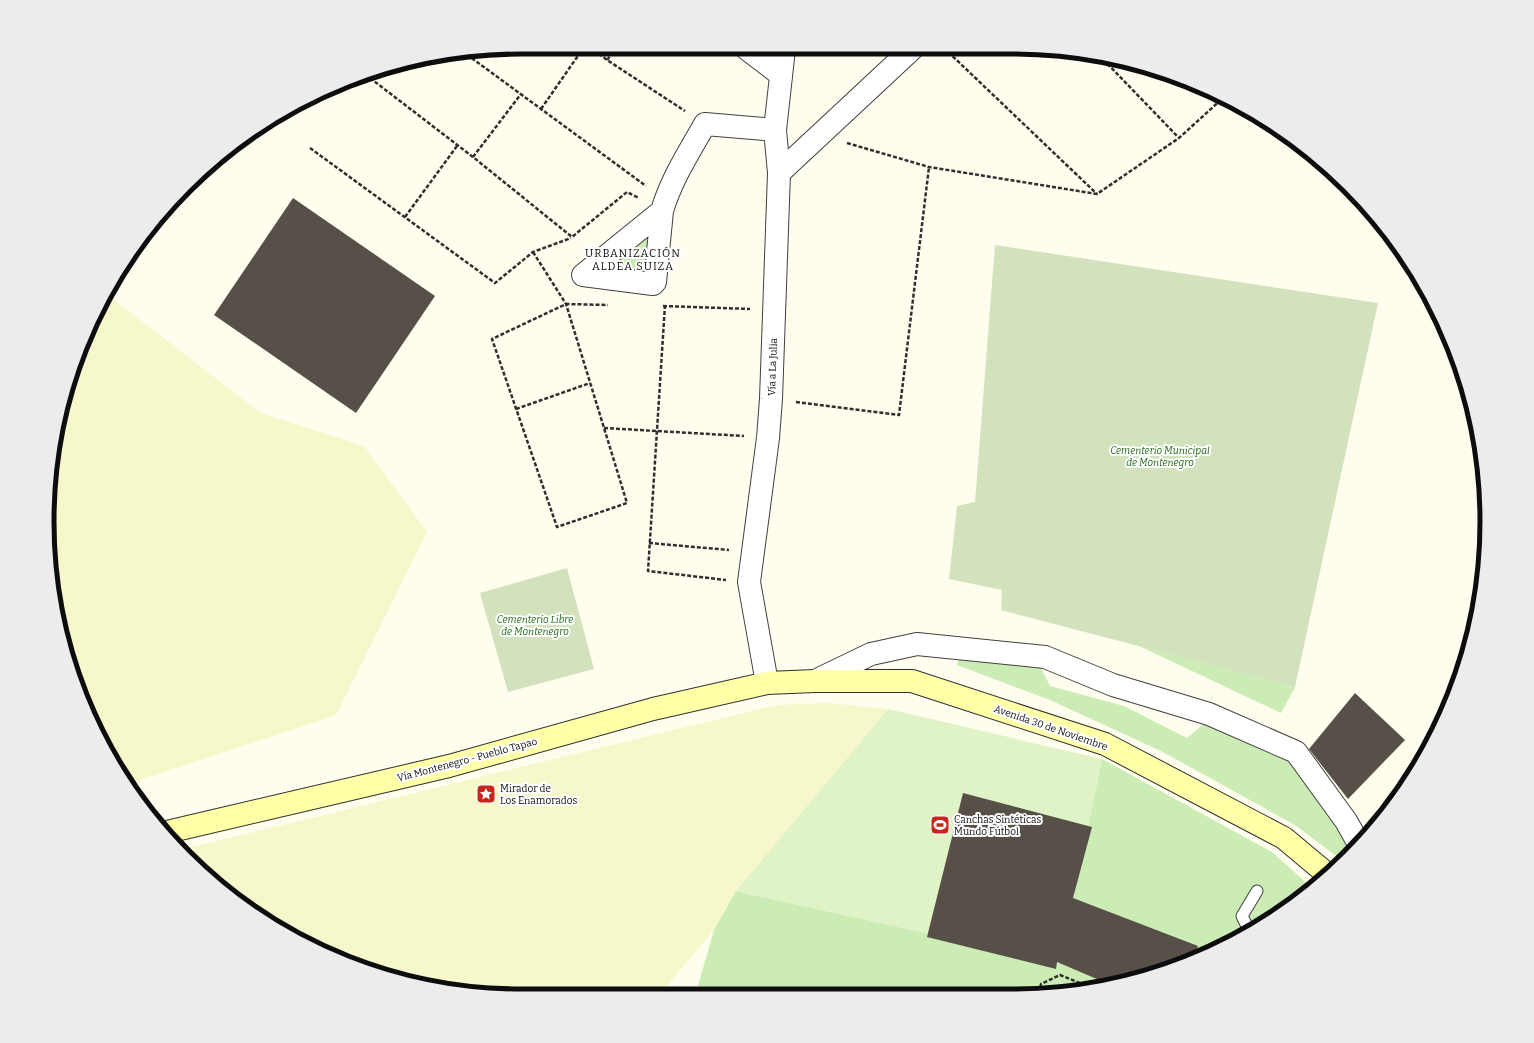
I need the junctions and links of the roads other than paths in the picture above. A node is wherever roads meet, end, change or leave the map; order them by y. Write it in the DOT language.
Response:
graph roads {
  1 [pos="754,54"];
  2 [pos="783,54"];
  3 [pos="908,54"];
  4 [pos="781,75"];
  5 [pos="775,130"];
  6 [pos="779,173"];
  7 [pos="664,205"];
  8 [pos="815,681"];
  9 [pos="767,683"];
  10 [pos="171,831"];
  11 [pos="1356,838"];
  12 [pos="1323,871"];
  13 [pos="1257,891"];
  14 [pos="1247,926"];
  1 -- 4 [label="street"];
  2 -- 4 [label="street, Vía a La Julia"];
  3 -- 6 [label="street"];
  4 -- 5 [label="street, Vía a La Julia"];
  5 -- 6 [label="street, Vía a La Julia"];
  5 -- 7 [label="street"];
  6 -- 9 [label="street, Vía a La Julia"];
  8 -- 9 [label="main road, Avenida 30 de Noviembre"];
  8 -- 11 [label="street"];
  8 -- 12 [label="main road, Avenida 30 de Noviembre"];
  9 -- 10 [label="main road, Vía Montenegro - Pueblo Tapao"];
  13 -- 14 [label="lane"];
}
